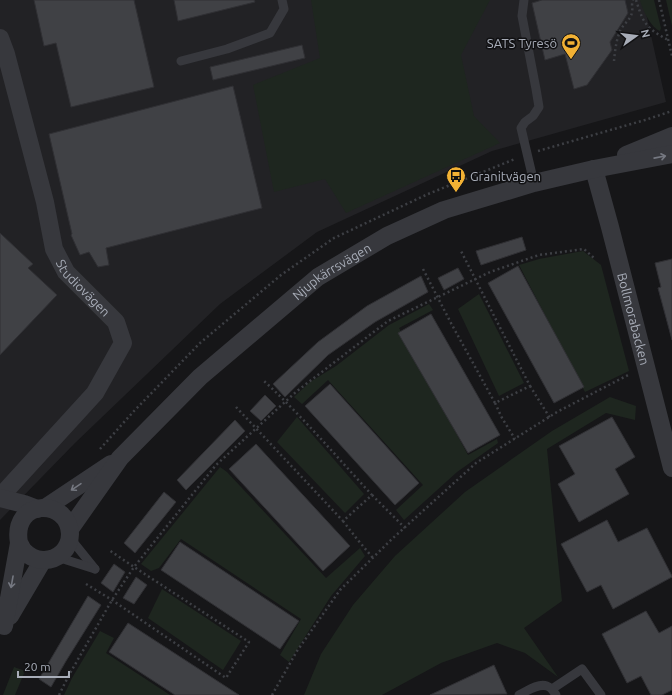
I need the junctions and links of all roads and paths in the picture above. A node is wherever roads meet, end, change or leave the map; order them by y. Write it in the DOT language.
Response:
graph roads {
  1 [pos="282,0"];
  2 [pos="524,0"];
  3 [pos="633,0"];
  4 [pos="636,0"];
  5 [pos="659,0"];
  6 [pos="0,38"];
  7 [pos="668,40"];
  8 [pos="672,56"];
  9 [pos="181,61"];
  10 [pos="614,61"];
  11 [pos="672,136"];
  12 [pos="672,154"];
  13 [pos="594,169"];
  14 [pos="534,182"];
  15 [pos="461,251"];
  16 [pos="594,258"];
  17 [pos="423,269"];
  18 [pos="475,279"];
  19 [pos="437,298"];
  20 [pos="630,374"];
  21 [pos="264,381"];
  22 [pos="530,386"];
  23 [pos="286,401"];
  24 [pos="495,404"];
  25 [pos="236,407"];
  26 [pos="550,418"];
  27 [pos="255,428"];
  28 [pos="515,439"];
  29 [pos="120,458"];
  30 [pos="672,468"];
  31 [pos="372,495"];
  32 [pos="0,498"];
  33 [pos="41,508"];
  34 [pos="343,521"];
  35 [pos="405,528"];
  36 [pos="70,534"];
  37 [pos="19,535"];
  38 [pos="109,550"];
  39 [pos="373,558"];
  40 [pos="50,559"];
  41 [pos="134,568"];
  42 [pos="86,584"];
  43 [pos="112,600"];
  44 [pos="2,630"];
  45 [pos="554,692"];
  46 [pos="60,695"];
  47 [pos="272,695"];
  48 [pos="519,695"];
  49 [pos="601,695"];
  1 -- 9 [label="lane"];
  2 -- 14 [label="lane"];
  3 -- 10 [label="path"];
  4 -- 7 [label="path"];
  5 -- 7 [label="path"];
  6 -- 32 [label="street, Studiovägen"];
  7 -- 8 [label="path"];
  11 -- 13 [label="street, Njupkärrsvägen"];
  13 -- 12 [label="street, Njupkärrsvägen, one-way"];
  13 -- 14 [label="street, Njupkärrsvägen"];
  13 -- 30 [label="street, Bollmorabacken"];
  14 -- 29 [label="street, Njupkärrsvägen"];
  15 -- 18 [label="path"];
  16 -- 18 [label="path"];
  17 -- 19 [label="path"];
  18 -- 19 [label="path"];
  18 -- 22 [label="path"];
  19 -- 23 [label="path"];
  19 -- 24 [label="path"];
  20 -- 26 [label="path"];
  21 -- 23 [label="path"];
  22 -- 24 [label="path"];
  22 -- 26 [label="path"];
  23 -- 27 [label="path"];
  23 -- 31 [label="path"];
  24 -- 28 [label="path"];
  25 -- 27 [label="path"];
  26 -- 28 [label="path"];
  27 -- 34 [label="path"];
  27 -- 41 [label="path"];
  28 -- 35 [label="path"];
  29 -- 33 [label="street, Njupkärrsvägen, one-way"];
  29 -- 36 [label="street, Njupkärrsvägen"];
  31 -- 34 [label="path"];
  31 -- 35 [label="path"];
  32 -- 33 [label="street"];
  32 -- 37 [label="street"];
  33 -- 36 [label="street"];
  33 -- 37 [label="street, Njupkärrsvägen"];
  34 -- 39 [label="path"];
  35 -- 39 [label="path"];
  36 -- 40 [label="street, Njupkärrsvägen"];
  36 -- 40 [label="lane"];
  37 -- 40 [label="street"];
  37 -- 44 [label="street, Njupkärrsvägen, one-way"];
  38 -- 41 [label="path"];
  39 -- 47 [label="path"];
  40 -- 44 [label="street, Njupkärrsvägen"];
  41 -- 43 [label="path"];
  41 -- 43 [label="path"];
  42 -- 43 [label="path"];
  43 -- 46 [label="path"];
  45 -- 48 [label="lane"];
  45 -- 49 [label="lane"];
}
